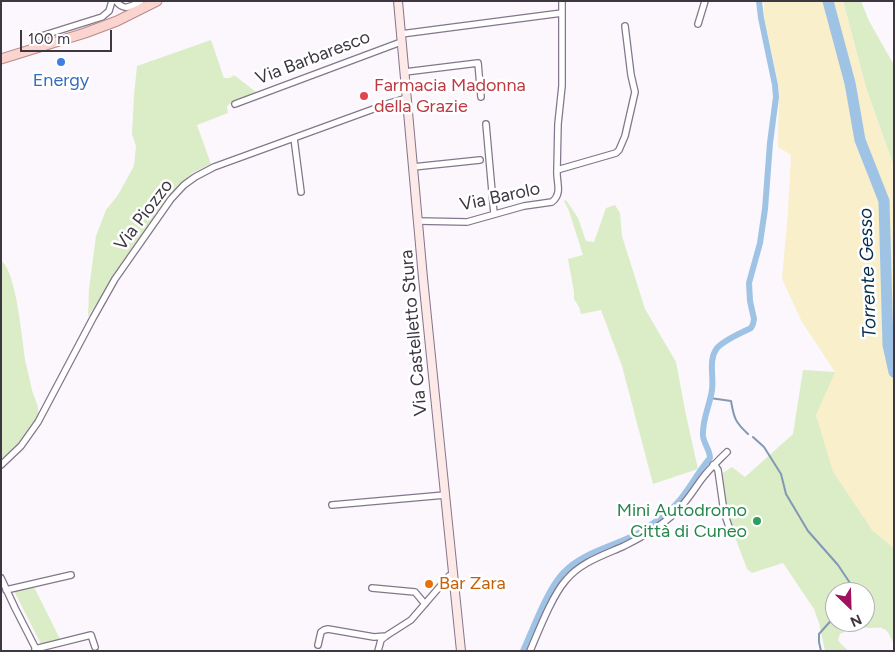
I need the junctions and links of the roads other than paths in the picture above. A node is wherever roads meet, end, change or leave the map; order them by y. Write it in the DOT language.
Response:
graph roads {
  1 [pos="112,1"];
  2 [pos="116,1"];
  3 [pos="141,1"];
  4 [pos="157,1"];
  5 [pos="398,1"];
  6 [pos="562,1"];
  7 [pos="705,1"];
  8 [pos="562,13"];
  9 [pos="698,24"];
  10 [pos="625,26"];
  11 [pos="401,38"];
  12 [pos="32,49"];
  13 [pos="1,59"];
  14 [pos="404,72"];
  15 [pos="481,97"];
  16 [pos="407,98"];
  17 [pos="235,104"];
  18 [pos="486,124"];
  19 [pos="294,138"];
  20 [pos="480,160"];
  21 [pos="413,167"];
  22 [pos="557,170"];
  23 [pos="301,192"];
  24 [pos="494,214"];
  25 [pos="418,221"];
  26 [pos="727,452"];
  27 [pos="1,465"];
  28 [pos="713,465"];
  29 [pos="445,495"];
  30 [pos="332,504"];
  31 [pos="731,533"];
  32 [pos="71,575"];
  33 [pos="453,575"];
  34 [pos="1,578"];
  35 [pos="372,588"];
  36 [pos="6,590"];
  37 [pos="425,604"];
  38 [pos="386,636"];
  39 [pos="318,645"];
  40 [pos="95,647"];
  41 [pos="36,650"];
  42 [pos="378,651"];
  43 [pos="460,651"];
  44 [pos="530,651"];
  1 -- 12 [label="street"];
  2 -- 3 [label="street"];
  4 -- 12 [label="main road"];
  5 -- 11 [label="street, Via Castelletto Stura"];
  6 -- 8 [label="street, Via Barolo"];
  7 -- 9 [label="street"];
  8 -- 11 [label="street, Via Barbaresco"];
  8 -- 22 [label="street, Via Barolo"];
  10 -- 22 [label="street, Via Barolo"];
  11 -- 14 [label="street, Via Castelletto Stura"];
  11 -- 17 [label="street, Via Barbaresco"];
  12 -- 13 [label="main road"];
  14 -- 15 [label="street"];
  14 -- 16 [label="street, Via Castelletto Stura"];
  16 -- 19 [label="street, Via Piozzo"];
  16 -- 21 [label="street, Via Castelletto Stura"];
  18 -- 24 [label="street"];
  19 -- 23 [label="street"];
  19 -- 27 [label="street, Via Piozzo"];
  20 -- 21 [label="street"];
  21 -- 25 [label="street, Via Castelletto Stura"];
  22 -- 24 [label="street, Via Barolo"];
  24 -- 25 [label="street, Via Barolo"];
  25 -- 29 [label="street, Via Castelletto Stura"];
  26 -- 28 [label="street"];
  28 -- 31 [label="street"];
  28 -- 44 [label="street"];
  29 -- 30 [label="street"];
  29 -- 33 [label="street, Via Castelletto Stura"];
  32 -- 36 [label="street"];
  33 -- 37 [label="street"];
  33 -- 43 [label="street, Via Castelletto Stura"];
  34 -- 36 [label="street"];
  35 -- 37 [label="street"];
  36 -- 41 [label="street"];
  37 -- 38 [label="street"];
  38 -- 39 [label="street"];
  38 -- 42 [label="street"];
  40 -- 41 [label="street"];
}
